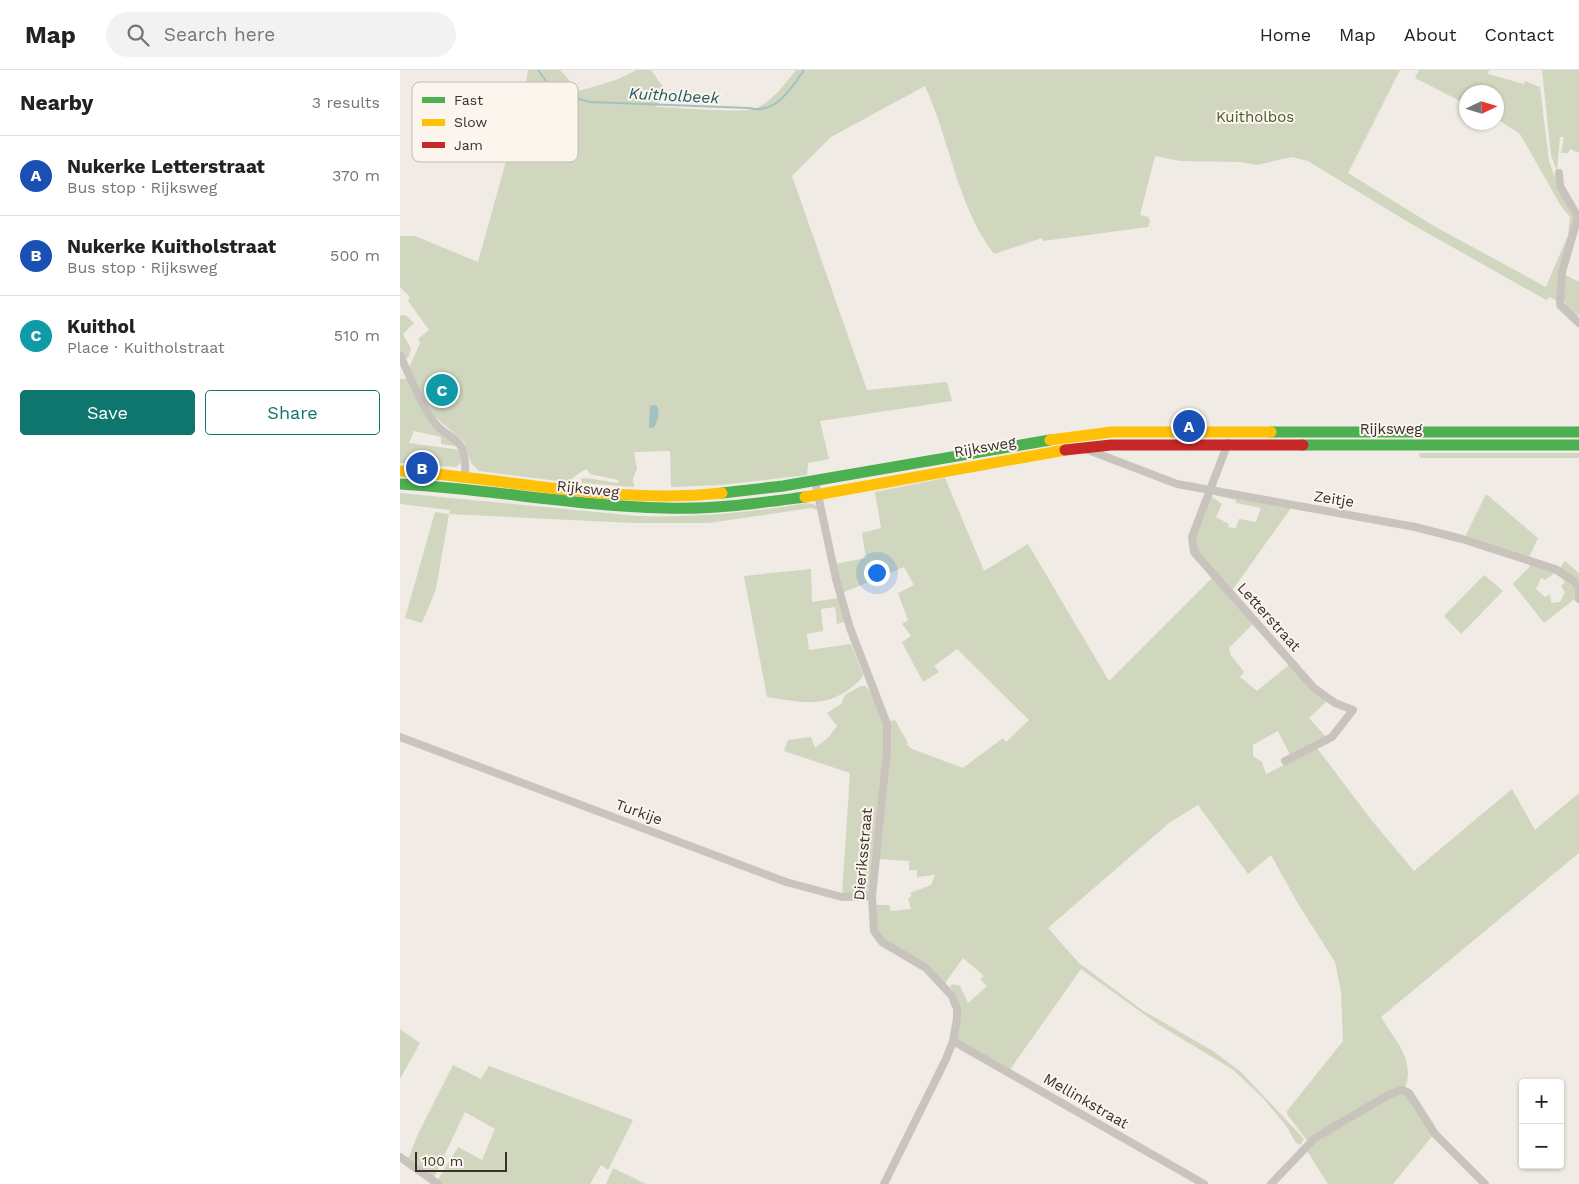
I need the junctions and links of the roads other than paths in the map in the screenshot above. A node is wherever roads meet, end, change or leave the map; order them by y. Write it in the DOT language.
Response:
graph roads {
  1 [pos="1559,173"];
  2 [pos="1579,323"];
  3 [pos="400,355"];
  4 [pos="1579,432"];
  5 [pos="1228,443"];
  6 [pos="1579,445"];
  7 [pos="1082,448"];
  8 [pos="400,471"];
  9 [pos="466,476"];
  10 [pos="815,481"];
  11 [pos="400,484"];
  12 [pos="464,489"];
  13 [pos="1211,491"];
  14 [pos="817,494"];
  15 [pos="1578,586"];
  16 [pos="1579,599"];
  17 [pos="400,738"];
  18 [pos="1285,761"];
  19 [pos="872,896"];
  20 [pos="953,1042"];
  21 [pos="400,1155"];
  22 [pos="438,1184"];
  23 [pos="884,1184"];
  24 [pos="1204,1184"];
  25 [pos="1271,1184"];
  26 [pos="1485,1184"];
  1 -- 2 [label="street"];
  3 -- 9 [label="street"];
  4 -- 10 [label="highway, Rijksweg"];
  5 -- 6 [label="highway, Rijksweg"];
  5 -- 7 [label="highway, Rijksweg"];
  5 -- 13 [label="street, Letterstraat"];
  7 -- 13 [label="street, Zeitje"];
  7 -- 14 [label="highway, Rijksweg"];
  8 -- 9 [label="highway, Rijksweg"];
  9 -- 10 [label="highway, Rijksweg"];
  9 -- 12 [label="street"];
  10 -- 14 [label="street, Dieriksstraat"];
  11 -- 12 [label="highway, Rijksweg"];
  12 -- 14 [label="highway, Rijksweg"];
  13 -- 15 [label="street, Zeitje"];
  13 -- 18 [label="street, Letterstraat"];
  14 -- 19 [label="street, Dieriksstraat"];
  15 -- 16 [label="street, Zeitje"];
  17 -- 19 [label="street, Turkije"];
  19 -- 20 [label="street, Dieriksstraat"];
  20 -- 23 [label="street, Dieriksstraat"];
  20 -- 24 [label="street, Mellinkstraat"];
  21 -- 22 [label="street"];
  25 -- 26 [label="street"];
}
